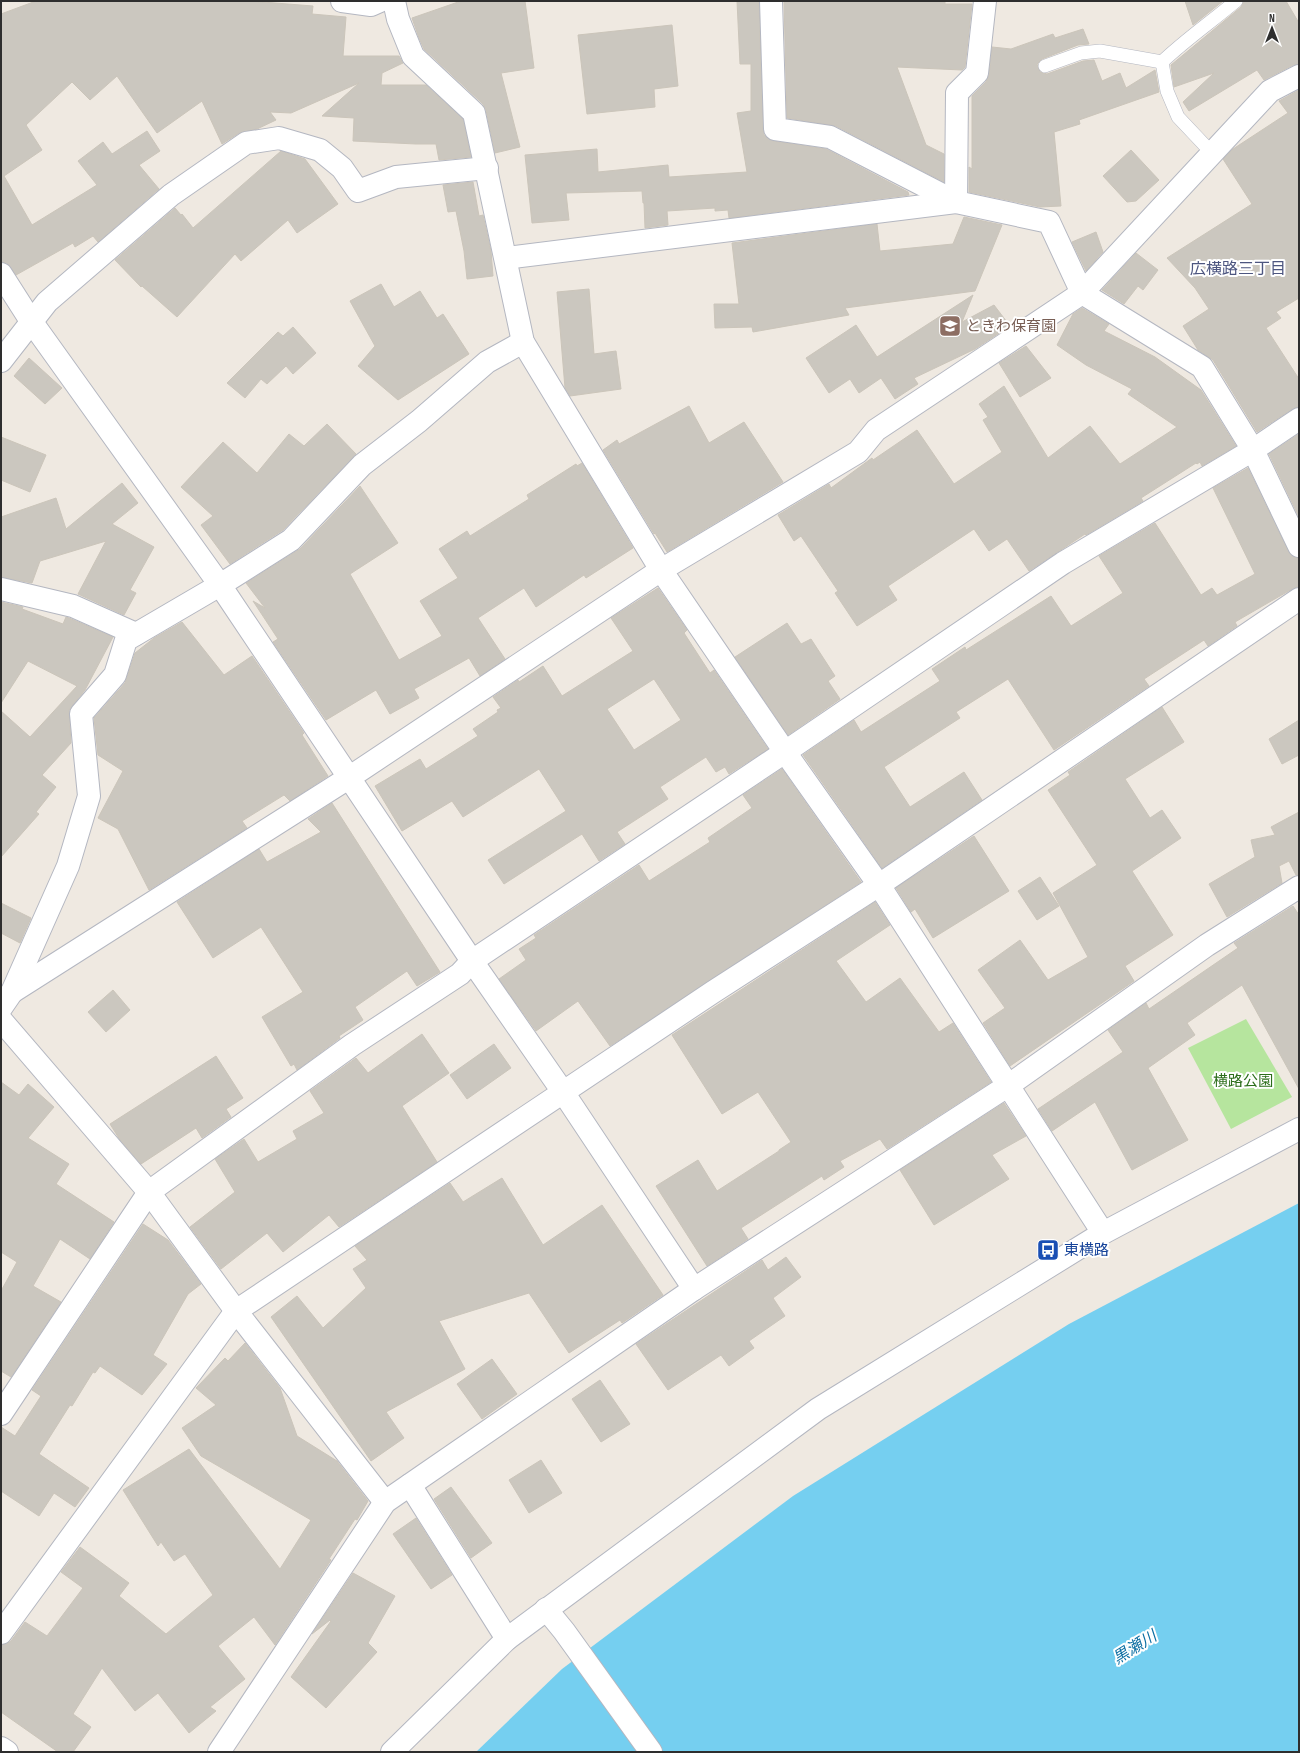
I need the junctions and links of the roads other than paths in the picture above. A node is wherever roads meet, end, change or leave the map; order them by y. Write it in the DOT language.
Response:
graph roads {
  1 [pos="342,1"];
  2 [pos="380,1"];
  3 [pos="394,1"];
  4 [pos="771,1"];
  5 [pos="985,1"];
  6 [pos="1236,1"];
  7 [pos="1162,62"];
  8 [pos="1046,66"];
  9 [pos="1299,76"];
  10 [pos="1212,153"];
  11 [pos="487,168"];
  12 [pos="956,202"];
  13 [pos="506,258"];
  14 [pos="1,274"];
  15 [pos="1082,293"];
  16 [pos="31,321"];
  17 [pos="523,342"];
  18 [pos="1,360"];
  19 [pos="1299,418"];
  20 [pos="1253,450"];
  21 [pos="1299,546"];
  22 [pos="661,570"];
  23 [pos="220,585"];
  24 [pos="1,589"];
  25 [pos="1299,599"];
  26 [pos="136,634"];
  27 [pos="785,752"];
  28 [pos="350,777"];
  29 [pos="879,885"];
  30 [pos="1299,887"];
  31 [pos="472,961"];
  32 [pos="6,1000"];
  33 [pos="1,1020"];
  34 [pos="1008,1085"];
  35 [pos="563,1092"];
  36 [pos="1299,1129"];
  37 [pos="149,1192"];
  38 [pos="1103,1233"];
  39 [pos="694,1289"];
  40 [pos="236,1311"];
  41 [pos="1,1414"];
  42 [pos="410,1485"];
  43 [pos="385,1502"];
  44 [pos="546,1609"];
  45 [pos="1,1634"];
  46 [pos="507,1639"];
  47 [pos="1,1748"];
  48 [pos="7,1752"];
  49 [pos="219,1752"];
  50 [pos="392,1752"];
  51 [pos="651,1752"];
  1 -- 2 [label="street"];
  3 -- 11 [label="street"];
  4 -- 12 [label="street"];
  5 -- 12 [label="street"];
  6 -- 7 [label="lane"];
  7 -- 8 [label="lane"];
  7 -- 10 [label="lane"];
  9 -- 10 [label="street"];
  10 -- 15 [label="street"];
  11 -- 13 [label="street"];
  11 -- 16 [label="street"];
  12 -- 13 [label="street"];
  12 -- 15 [label="street"];
  13 -- 17 [label="street"];
  14 -- 16 [label="street"];
  15 -- 20 [label="street"];
  15 -- 22 [label="street"];
  16 -- 18 [label="street"];
  16 -- 23 [label="street"];
  17 -- 22 [label="street"];
  17 -- 23 [label="street"];
  19 -- 20 [label="street"];
  20 -- 21 [label="street"];
  20 -- 27 [label="street"];
  22 -- 27 [label="street"];
  22 -- 28 [label="street"];
  23 -- 26 [label="street"];
  23 -- 28 [label="street"];
  24 -- 26 [label="street"];
  25 -- 29 [label="street"];
  26 -- 32 [label="street"];
  27 -- 29 [label="street"];
  27 -- 31 [label="street"];
  28 -- 31 [label="street"];
  28 -- 32 [label="street"];
  29 -- 34 [label="street"];
  29 -- 35 [label="street"];
  30 -- 34 [label="street"];
  31 -- 35 [label="street"];
  31 -- 37 [label="street"];
  33 -- 37 [label="street"];
  34 -- 38 [label="street"];
  34 -- 39 [label="street"];
  35 -- 39 [label="street"];
  35 -- 40 [label="street"];
  36 -- 38 [label="street"];
  37 -- 40 [label="street"];
  37 -- 41 [label="street"];
  38 -- 44 [label="street"];
  39 -- 42 [label="street"];
  40 -- 43 [label="street"];
  40 -- 45 [label="street"];
  42 -- 43 [label="street"];
  42 -- 46 [label="street"];
  43 -- 49 [label="street"];
  44 -- 46 [label="street"];
  44 -- 51 [label="street"];
  46 -- 50 [label="street"];
  47 -- 48 [label="street"];
}
